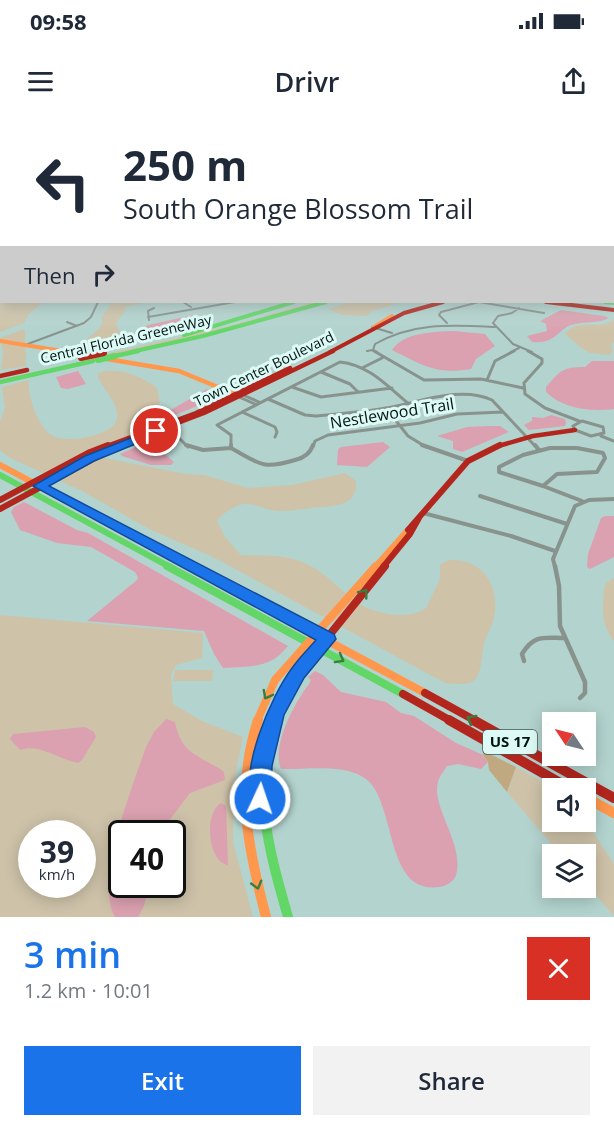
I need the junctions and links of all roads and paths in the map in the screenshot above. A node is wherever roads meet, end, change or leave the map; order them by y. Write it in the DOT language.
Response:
graph roads {
  1 [pos="97,303"];
  2 [pos="184,303"];
  3 [pos="216,303"];
  4 [pos="289,303"];
  5 [pos="309,303"];
  6 [pos="323,303"];
  7 [pos="431,303"];
  8 [pos="439,303"];
  9 [pos="479,303"];
  10 [pos="489,303"];
  11 [pos="560,303"];
  12 [pos="568,303"];
  13 [pos="582,303"];
  14 [pos="614,307"];
  15 [pos="154,308"];
  16 [pos="191,308"];
  17 [pos="459,308"];
  18 [pos="519,308"];
  19 [pos="88,311"];
  20 [pos="93,311"];
  21 [pos="466,311"];
  22 [pos="544,313"];
  23 [pos="67,322"];
  24 [pos="415,323"];
  25 [pos="448,324"];
  26 [pos="78,327"];
  27 [pos="419,327"];
  28 [pos="495,327"];
  29 [pos="375,328"];
  30 [pos="42,333"];
  31 [pos="392,334"];
  32 [pos="46,336"];
  33 [pos="182,336"];
  34 [pos="0,341"];
  35 [pos="25,345"];
  36 [pos="519,348"];
  37 [pos="373,350"];
  38 [pos="367,351"];
  39 [pos="382,358"];
  40 [pos="362,368"];
  41 [pos="320,371"];
  42 [pos="0,376"];
  43 [pos="487,380"];
  44 [pos="0,382"];
  45 [pos="292,386"];
  46 [pos="392,388"];
  47 [pos="523,388"];
  48 [pos="358,392"];
  49 [pos="239,395"];
  50 [pos="268,399"];
  51 [pos="258,403"];
  52 [pos="410,404"];
  53 [pos="386,408"];
  54 [pos="242,411"];
  55 [pos="503,412"];
  56 [pos="579,421"];
  57 [pos="399,426"];
  58 [pos="575,430"];
  59 [pos="600,435"];
  60 [pos="275,437"];
  61 [pos="524,437"];
  62 [pos="180,439"];
  63 [pos="614,441"];
  64 [pos="231,448"];
  65 [pos="538,450"];
  66 [pos="468,461"];
  67 [pos="0,465"];
  68 [pos="0,475"];
  69 [pos="36,484"];
  70 [pos="543,486"];
  71 [pos="27,489"];
  72 [pos="480,496"];
  73 [pos="0,500"];
  74 [pos="614,500"];
  75 [pos="582,501"];
  76 [pos="0,509"];
  77 [pos="421,515"];
  78 [pos="567,524"];
  79 [pos="555,551"];
  80 [pos="316,633"];
  81 [pos="565,638"];
  82 [pos="328,639"];
  83 [pos="307,642"];
  84 [pos="320,648"];
  85 [pos="524,661"];
  86 [pos="580,698"];
  87 [pos="253,727"];
  88 [pos="269,731"];
  89 [pos="551,778"];
  90 [pos="614,798"];
  91 [pos="596,803"];
  92 [pos="614,813"];
  93 [pos="266,917"];
  94 [pos="288,917"];
  1 -- 20 [label="street"];
  2 -- 16 [label="street"];
  3 -- 16 [label="street"];
  4 -- 33 [label="main road"];
  5 -- 33 [label="main road, Central Florida GreeneWay"];
  6 -- 44 [label="main road, Central Florida GreeneWay, bridge"];
  7 -- 29 [label="main road, Town Center Boulevard"];
  8 -- 29 [label="main road, Town Center Boulevard"];
  9 -- 17 [label="street"];
  10 -- 18 [label="street"];
  11 -- 14 [label="main road"];
  12 -- 14 [label="main road"];
  13 -- 14 [label="main road"];
  15 -- 16 [label="street"];
  17 -- 21 [label="street"];
  17 -- 25 [label="street"];
  18 -- 22 [label="street"];
  18 -- 28 [label="street"];
  19 -- 20 [label="street"];
  20 -- 26 [label="street"];
  23 -- 26 [label="street"];
  24 -- 27 [label="street"];
  25 -- 27 [label="street"];
  25 -- 28 [label="street"];
  26 -- 32 [label="street"];
  27 -- 31 [label="street"];
  28 -- 36 [label="street"];
  29 -- 31 [label="street"];
  29 -- 49 [label="main road, Town Center Boulevard"];
  30 -- 32 [label="street"];
  31 -- 37 [label="street"];
  32 -- 35 [label="street"];
  33 -- 42 [label="main road, Central Florida GreeneWay, bridge"];
  34 -- 35 [label="main road"];
  35 -- 49 [label="main road"];
  36 -- 43 [label="street"];
  36 -- 47 [label="street"];
  37 -- 38 [label="street"];
  37 -- 39 [label="street"];
  39 -- 40 [label="street"];
  39 -- 43 [label="street"];
  40 -- 41 [label="street"];
  40 -- 46 [label="street"];
  41 -- 45 [label="street"];
  41 -- 48 [label="street"];
  43 -- 47 [label="street"];
  45 -- 48 [label="street"];
  45 -- 50 [label="street"];
  46 -- 48 [label="street"];
  46 -- 52 [label="street"];
  47 -- 56 [label="street"];
  49 -- 51 [label="street"];
  49 -- 69 [label="main road, Town Center Boulevard"];
  50 -- 51 [label="street"];
  50 -- 53 [label="street"];
  51 -- 54 [label="street"];
  52 -- 53 [label="street"];
  52 -- 55 [label="street"];
  53 -- 57 [label="street"];
  54 -- 60 [label="street"];
  54 -- 64 [label="street"];
  55 -- 57 [label="street, Nestlewood Trail"];
  55 -- 61 [label="street"];
  56 -- 58 [label="street"];
  56 -- 59 [label="street"];
  57 -- 64 [label="street, Nestlewood Trail"];
  57 -- 66 [label="street"];
  58 -- 59 [label="street"];
  58 -- 61 [label="main road"];
  59 -- 63 [label="street"];
  61 -- 65 [label="street"];
  61 -- 66 [label="main road"];
  62 -- 64 [label="street"];
  65 -- 70 [label="street"];
  65 -- 70 [label="street"];
  66 -- 77 [label="main road"];
  67 -- 69 [label="main road, US 17"];
  68 -- 71 [label="main road, US 17"];
  69 -- 71 [label="main road, Town Center Boulevard"];
  69 -- 80 [label="main road, US 17"];
  70 -- 75 [label="street"];
  71 -- 73 [label="main road, Town Center Boulevard"];
  71 -- 76 [label="main road, Town Center Boulevard"];
  71 -- 83 [label="main road, US 17"];
  72 -- 78 [label="street"];
  74 -- 75 [label="street"];
  75 -- 78 [label="street"];
  77 -- 79 [label="street"];
  77 -- 80 [label="main road"];
  82 -- 77 [label="main road, one-way"];
  78 -- 79 [label="street"];
  79 -- 81 [label="street"];
  80 -- 82 [label="main road, US 17"];
  80 -- 83 [label="main road"];
  81 -- 85 [label="street"];
  81 -- 86 [label="street"];
  82 -- 84 [label="main road"];
  90 -- 82 [label="main road, US 17, one-way"];
  83 -- 84 [label="main road, US 17"];
  83 -- 87 [label="main road, one-way"];
  84 -- 88 [label="main road"];
  84 -- 89 [label="main road, US 17, one-way"];
  87 -- 88 [label="street"];
  87 -- 93 [label="main road, one-way"];
  88 -- 94 [label="main road"];
  91 -- 92 [label="main road"];
}
